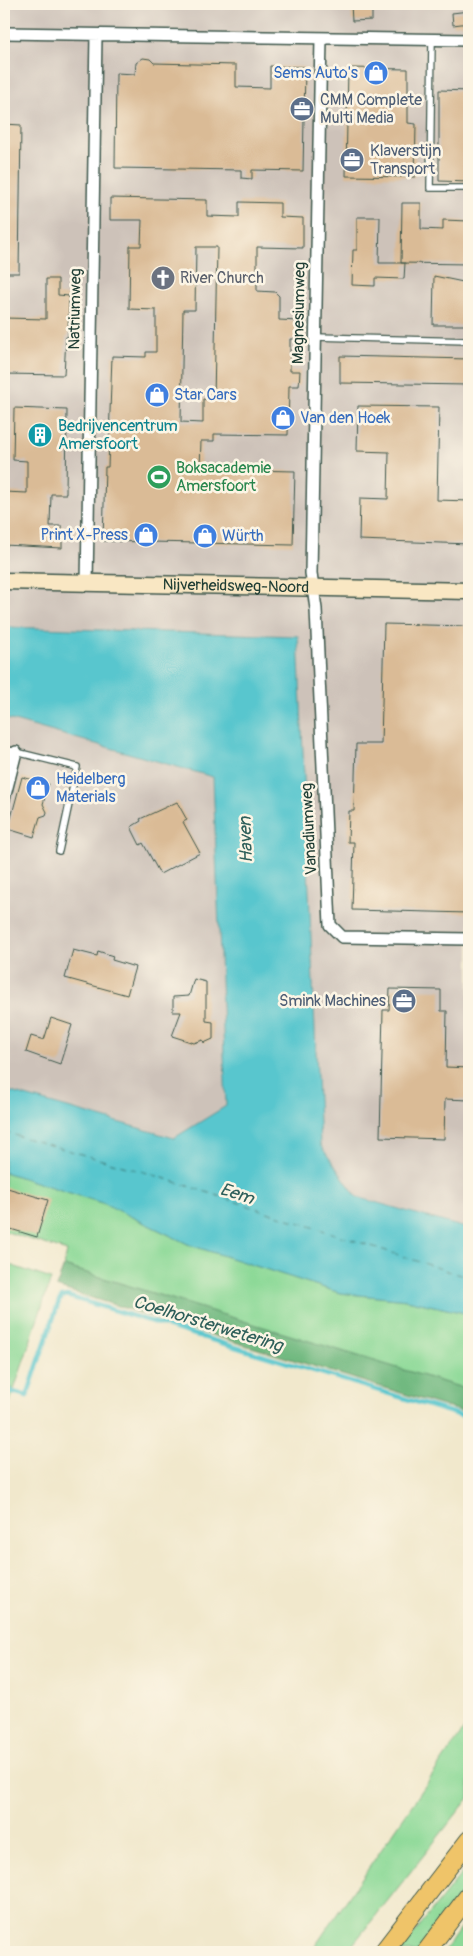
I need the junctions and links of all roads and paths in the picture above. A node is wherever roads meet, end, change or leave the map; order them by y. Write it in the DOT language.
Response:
graph roads {
  1 [pos="4,33"];
  2 [pos="96,35"];
  3 [pos="321,38"];
  4 [pos="432,40"];
  5 [pos="469,40"];
  6 [pos="469,188"];
  7 [pos="315,337"];
  8 [pos="469,341"];
  9 [pos="4,581"];
  10 [pos="87,584"];
  11 [pos="313,588"];
  12 [pos="469,590"];
  13 [pos="4,749"];
  14 [pos="16,752"];
  15 [pos="4,799"];
  16 [pos="59,851"];
  17 [pos="469,939"];
  18 [pos="469,1840"];
  19 [pos="469,1895"];
  20 [pos="383,1952"];
  21 [pos="426,1952"];
  1 -- 2 [label="street"];
  2 -- 3 [label="street"];
  2 -- 10 [label="street, Natriumweg"];
  3 -- 4 [label="street"];
  3 -- 7 [label="street, Magnesiumweg"];
  4 -- 5 [label="street"];
  4 -- 6 [label="lane"];
  7 -- 8 [label="lane"];
  7 -- 11 [label="street, Magnesiumweg"];
  9 -- 10 [label="street, Nijverheidsweg-Noord"];
  10 -- 11 [label="street, Nijverheidsweg-Noord"];
  11 -- 12 [label="street, Nijverheidsweg-Noord"];
  11 -- 17 [label="street, Vanadiumweg"];
  13 -- 14 [label="lane"];
  14 -- 15 [label="street"];
  14 -- 16 [label="lane"];
  18 -- 20 [label="main road"];
  19 -- 21 [label="main road"];
}
